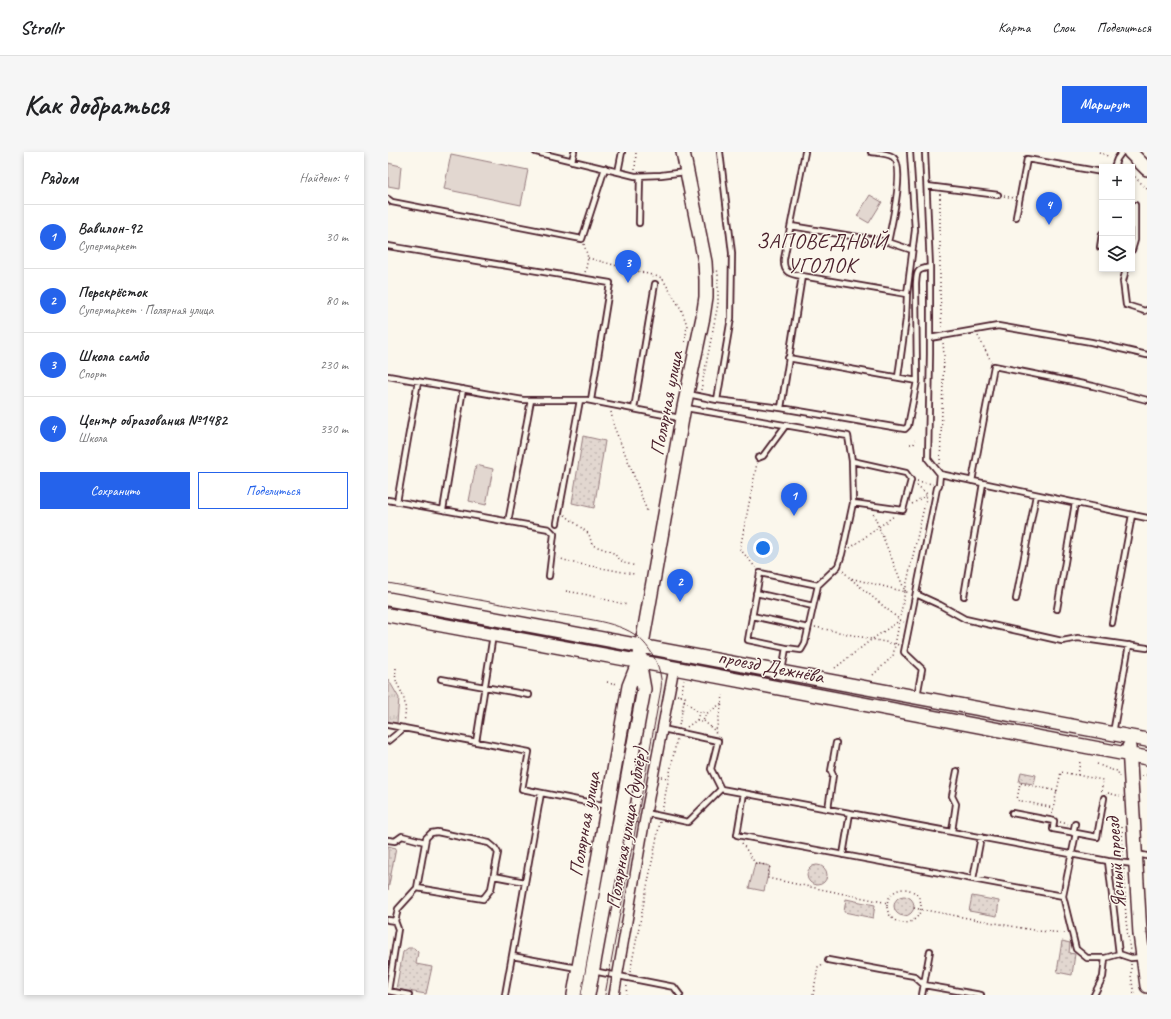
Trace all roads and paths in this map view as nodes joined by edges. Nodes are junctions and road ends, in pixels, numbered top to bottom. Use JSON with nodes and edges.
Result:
{"nodes":[{"id":1,"x":536,"y":152,"type":"edge"},
{"id":2,"x":574,"y":152,"type":"edge"},
{"id":3,"x":622,"y":152,"type":"edge"},
{"id":4,"x":636,"y":152,"type":"edge"},
{"id":5,"x":683,"y":152,"type":"edge"},
{"id":6,"x":720,"y":152,"type":"edge"},
{"id":7,"x":805,"y":152,"type":"edge"},
{"id":8,"x":871,"y":152,"type":"edge"},
{"id":9,"x":910,"y":152,"type":"edge"},
{"id":10,"x":925,"y":152,"type":"edge"},
{"id":11,"x":1122,"y":152,"type":"edge"},
{"id":12,"x":1130,"y":152,"type":"edge"},
{"id":13,"x":572,"y":161,"type":"junction"},
{"id":14,"x":1115,"y":164,"type":"edge"},
{"id":15,"x":606,"y":168,"type":"junction"},
{"id":16,"x":1147,"y":170,"type":"edge"},
{"id":17,"x":1099,"y":171,"type":"edge"},
{"id":18,"x":618,"y":172,"type":"junction"},
{"id":19,"x":687,"y":172,"type":"junction"},
{"id":20,"x":638,"y":176,"type":"junction"},
{"id":21,"x":1135,"y":177,"type":"edge"},
{"id":22,"x":927,"y":186,"type":"junction"},
{"id":23,"x":1147,"y":189,"type":"edge"},
{"id":24,"x":998,"y":195,"type":"joint"},
{"id":25,"x":1020,"y":198,"type":"junction"},
{"id":26,"x":388,"y":199,"type":"edge"},
{"id":27,"x":1016,"y":216,"type":"dead end"},
{"id":28,"x":639,"y":223,"type":"dead end"},
{"id":29,"x":791,"y":226,"type":"junction"},
{"id":30,"x":582,"y":239,"type":"junction"},
{"id":31,"x":888,"y":242,"type":"junction"},
{"id":32,"x":388,"y":246,"type":"edge"},
{"id":33,"x":912,"y":250,"type":"junction"},
{"id":34,"x":588,"y":258,"type":"junction"},
{"id":35,"x":930,"y":267,"type":"junction"},
{"id":36,"x":1125,"y":272,"type":"edge"},
{"id":37,"x":652,"y":275,"type":"junction"},
{"id":38,"x":802,"y":276,"type":"junction"},
{"id":39,"x":583,"y":279,"type":"junction"},
{"id":40,"x":655,"y":284,"type":"joint"},
{"id":41,"x":907,"y":294,"type":"junction"},
{"id":42,"x":1147,"y":310,"type":"edge"},
{"id":43,"x":975,"y":330,"type":"junction"},
{"id":44,"x":930,"y":338,"type":"junction"},
{"id":45,"x":685,"y":346,"type":"dead end"},
{"id":46,"x":1147,"y":355,"type":"edge"},
{"id":47,"x":788,"y":358,"type":"junction"},
{"id":48,"x":994,"y":366,"type":"junction"},
{"id":49,"x":388,"y":376,"type":"edge"},
{"id":50,"x":898,"y":377,"type":"junction"},
{"id":51,"x":418,"y":381,"type":"junction"},
{"id":52,"x":917,"y":381,"type":"junction"},
{"id":53,"x":463,"y":389,"type":"junction"},
{"id":54,"x":687,"y":394,"type":"junction"},
{"id":55,"x":531,"y":400,"type":"junction"},
{"id":56,"x":580,"y":400,"type":"junction"},
{"id":57,"x":591,"y":400,"type":"junction"},
{"id":58,"x":717,"y":400,"type":"junction"},
{"id":59,"x":1147,"y":400,"type":"edge"},
{"id":60,"x":609,"y":404,"type":"junction"},
{"id":61,"x":781,"y":408,"type":"junction"},
{"id":62,"x":634,"y":410,"type":"junction"},
{"id":63,"x":683,"y":413,"type":"junction"},
{"id":64,"x":786,"y":425,"type":"junction"},
{"id":65,"x":915,"y":440,"type":"dead end"},
{"id":66,"x":910,"y":444,"type":"dead end"},
{"id":67,"x":758,"y":459,"type":"joint"},
{"id":68,"x":852,"y":462,"type":"junction"},
{"id":69,"x":940,"y":474,"type":"junction"},
{"id":70,"x":911,"y":480,"type":"junction"},
{"id":71,"x":972,"y":481,"type":"junction"},
{"id":72,"x":983,"y":483,"type":"junction"},
{"id":73,"x":938,"y":486,"type":"junction"},
{"id":74,"x":927,"y":494,"type":"junction"},
{"id":75,"x":1036,"y":495,"type":"junction"},
{"id":76,"x":388,"y":500,"type":"edge"},
{"id":77,"x":397,"y":502,"type":"junction"},
{"id":78,"x":853,"y":503,"type":"junction"},
{"id":79,"x":1075,"y":503,"type":"junction"},
{"id":80,"x":871,"y":506,"type":"junction"},
{"id":81,"x":442,"y":510,"type":"junction"},
{"id":82,"x":903,"y":510,"type":"junction"},
{"id":83,"x":559,"y":511,"type":"junction"},
{"id":84,"x":647,"y":511,"type":"dead end"},
{"id":85,"x":1132,"y":515,"type":"junction"},
{"id":86,"x":1147,"y":518,"type":"edge"},
{"id":87,"x":508,"y":522,"type":"junction"},
{"id":88,"x":557,"y":523,"type":"dead end"},
{"id":89,"x":878,"y":527,"type":"junction"},
{"id":90,"x":842,"y":554,"type":"junction"},
{"id":91,"x":551,"y":556,"type":"junction"},
{"id":92,"x":636,"y":566,"type":"dead end"},
{"id":93,"x":838,"y":566,"type":"junction"},
{"id":94,"x":760,"y":573,"type":"junction"},
{"id":95,"x":634,"y":574,"type":"dead end"},
{"id":96,"x":549,"y":576,"type":"dead end"},
{"id":97,"x":850,"y":578,"type":"junction"},
{"id":98,"x":818,"y":584,"type":"junction"},
{"id":99,"x":905,"y":591,"type":"junction"},
{"id":100,"x":566,"y":592,"type":"dead end"},
{"id":101,"x":756,"y":594,"type":"junction"},
{"id":102,"x":916,"y":594,"type":"junction"},
{"id":103,"x":964,"y":596,"type":"dead end"},
{"id":104,"x":388,"y":599,"type":"edge"},
{"id":105,"x":1016,"y":599,"type":"dead end"},
{"id":106,"x":627,"y":605,"type":"dead end"},
{"id":107,"x":813,"y":606,"type":"junction"},
{"id":108,"x":1057,"y":609,"type":"dead end"},
{"id":109,"x":388,"y":615,"type":"edge"},
{"id":110,"x":752,"y":616,"type":"junction"},
{"id":111,"x":900,"y":620,"type":"junction"},
{"id":112,"x":1112,"y":623,"type":"dead end"},
{"id":113,"x":910,"y":624,"type":"junction"},
{"id":114,"x":809,"y":627,"type":"junction"},
{"id":115,"x":493,"y":635,"type":"junction"},
{"id":116,"x":871,"y":640,"type":"junction"},
{"id":117,"x":895,"y":644,"type":"junction"},
{"id":118,"x":1129,"y":645,"type":"junction"},
{"id":119,"x":905,"y":646,"type":"junction"},
{"id":120,"x":642,"y":647,"type":"junction"},
{"id":121,"x":786,"y":648,"type":"junction"},
{"id":122,"x":1147,"y":648,"type":"edge"},
{"id":123,"x":639,"y":661,"type":"junction"},
{"id":124,"x":396,"y":668,"type":"dead end"},
{"id":125,"x":674,"y":668,"type":"junction"},
{"id":126,"x":835,"y":668,"type":"dead end"},
{"id":127,"x":781,"y":673,"type":"junction"},
{"id":128,"x":873,"y":675,"type":"dead end"},
{"id":129,"x":684,"y":678,"type":"dead end"},
{"id":130,"x":441,"y":680,"type":"dead end"},
{"id":131,"x":485,"y":687,"type":"junction"},
{"id":132,"x":529,"y":695,"type":"dead end"},
{"id":133,"x":723,"y":695,"type":"dead end"},
{"id":134,"x":681,"y":696,"type":"dead end"},
{"id":135,"x":917,"y":698,"type":"junction"},
{"id":136,"x":722,"y":703,"type":"junction"},
{"id":137,"x":699,"y":712,"type":"junction"},
{"id":138,"x":706,"y":714,"type":"junction"},
{"id":139,"x":697,"y":720,"type":"junction"},
{"id":140,"x":703,"y":721,"type":"junction"},
{"id":141,"x":388,"y":725,"type":"edge"},
{"id":142,"x":404,"y":728,"type":"junction"},
{"id":143,"x":662,"y":729,"type":"junction"},
{"id":144,"x":678,"y":732,"type":"junction"},
{"id":145,"x":716,"y":732,"type":"junction"},
{"id":146,"x":1112,"y":734,"type":"junction"},
{"id":147,"x":1129,"y":738,"type":"junction"},
{"id":148,"x":388,"y":740,"type":"edge"},
{"id":149,"x":714,"y":740,"type":"junction"},
{"id":150,"x":1147,"y":740,"type":"edge"},
{"id":151,"x":476,"y":742,"type":"junction"},
{"id":152,"x":836,"y":743,"type":"dead end"},
{"id":153,"x":1129,"y":755,"type":"junction"},
{"id":154,"x":1147,"y":758,"type":"edge"},
{"id":155,"x":1080,"y":761,"type":"dead end"},
{"id":156,"x":1097,"y":764,"type":"dead end"},
{"id":157,"x":957,"y":771,"type":"dead end"},
{"id":158,"x":1078,"y":775,"type":"junction"},
{"id":159,"x":1142,"y":775,"type":"dead end"},
{"id":160,"x":1147,"y":775,"type":"edge"},
{"id":161,"x":659,"y":776,"type":"dead end"},
{"id":162,"x":1119,"y":777,"type":"dead end"},
{"id":163,"x":669,"y":778,"type":"junction"},
{"id":164,"x":1103,"y":780,"type":"dead end"},
{"id":165,"x":721,"y":789,"type":"junction"},
{"id":166,"x":1057,"y":791,"type":"junction"},
{"id":167,"x":1101,"y":792,"type":"dead end"},
{"id":168,"x":541,"y":793,"type":"junction"},
{"id":169,"x":744,"y":793,"type":"junction"},
{"id":170,"x":1120,"y":796,"type":"dead end"},
{"id":171,"x":1104,"y":798,"type":"dead end"},
{"id":172,"x":607,"y":806,"type":"junction"},
{"id":173,"x":1054,"y":808,"type":"junction"},
{"id":174,"x":828,"y":809,"type":"junction"},
{"id":175,"x":646,"y":813,"type":"junction"},
{"id":176,"x":850,"y":813,"type":"junction"},
{"id":177,"x":1012,"y":813,"type":"dead end"},
{"id":178,"x":661,"y":817,"type":"junction"},
{"id":179,"x":1051,"y":821,"type":"junction"},
{"id":180,"x":1075,"y":824,"type":"dead end"},
{"id":181,"x":1122,"y":824,"type":"dead end"},
{"id":182,"x":952,"y":831,"type":"junction"},
{"id":183,"x":1075,"y":833,"type":"junction"},
{"id":184,"x":737,"y":835,"type":"junction"},
{"id":185,"x":981,"y":837,"type":"junction"},
{"id":186,"x":388,"y":840,"type":"edge"},
{"id":187,"x":425,"y":842,"type":"junction"},
{"id":188,"x":1072,"y":854,"type":"junction"},
{"id":189,"x":843,"y":855,"type":"junction"},
{"id":190,"x":1135,"y":859,"type":"edge"},
{"id":191,"x":1108,"y":861,"type":"junction"},
{"id":192,"x":494,"y":876,"type":"junction"},
{"id":193,"x":973,"y":879,"type":"junction"},
{"id":194,"x":526,"y":882,"type":"junction"},
{"id":195,"x":417,"y":888,"type":"junction"},
{"id":196,"x":1063,"y":896,"type":"junction"},
{"id":197,"x":888,"y":903,"type":"junction"},
{"id":198,"x":914,"y":908,"type":"dead end"},
{"id":199,"x":920,"y":909,"type":"junction"},
{"id":200,"x":388,"y":920,"type":"edge"},
{"id":201,"x":395,"y":921,"type":"junction"},
{"id":202,"x":1072,"y":933,"type":"junction"},
{"id":203,"x":930,"y":951,"type":"dead end"},
{"id":204,"x":1119,"y":954,"type":"junction"},
{"id":205,"x":512,"y":956,"type":"junction"},
{"id":206,"x":1137,"y":957,"type":"junction"},
{"id":207,"x":1105,"y":958,"type":"junction"},
{"id":208,"x":828,"y":960,"type":"dead end"},
{"id":209,"x":818,"y":967,"type":"dead end"},
{"id":210,"x":579,"y":969,"type":"junction"},
{"id":211,"x":593,"y":971,"type":"junction"},
{"id":212,"x":618,"y":975,"type":"junction"},
{"id":213,"x":629,"y":978,"type":"junction"},
{"id":214,"x":924,"y":985,"type":"junction"},
{"id":215,"x":1147,"y":986,"type":"edge"},
{"id":216,"x":409,"y":995,"type":"edge"},
{"id":217,"x":505,"y":995,"type":"edge"},
{"id":218,"x":574,"y":995,"type":"edge"},
{"id":219,"x":588,"y":995,"type":"edge"},
{"id":220,"x":614,"y":995,"type":"edge"},
{"id":221,"x":626,"y":995,"type":"edge"},
{"id":222,"x":680,"y":995,"type":"edge"},
{"id":223,"x":813,"y":995,"type":"edge"},
{"id":224,"x":922,"y":995,"type":"edge"},
{"id":225,"x":981,"y":995,"type":"edge"},
{"id":226,"x":1094,"y":995,"type":"edge"},
{"id":227,"x":1134,"y":995,"type":"edge"}],
"edges":[{"from":1,"to":13,"type":"lane"},
{"from":2,"to":13,"type":"lane"},
{"from":3,"to":18,"type":"lane"},
{"from":4,"to":20,"type":"path"},
{"from":5,"to":19,"type":"main road","name":"Полярная улица"},
{"from":6,"to":58,"type":"lane"},
{"from":7,"to":29,"type":"lane"},
{"from":8,"to":31,"type":"lane"},
{"from":9,"to":33,"type":"lane"},
{"from":10,"to":22,"type":"lane"},
{"from":11,"to":14,"type":"lane"},
{"from":12,"to":16,"type":"main road"},
{"from":13,"to":15,"type":"lane"},
{"from":15,"to":18,"type":"lane"},
{"from":15,"to":30,"type":"lane"},
{"from":17,"to":25,"type":"lane"},
{"from":18,"to":20,"type":"lane"},
{"from":19,"to":20,"type":"lane"},
{"from":19,"to":54,"type":"main road","name":"Полярная улица"},
{"from":20,"to":28,"type":"lane"},
{"from":21,"to":23,"type":"path"},
{"from":22,"to":24,"type":"lane"},
{"from":22,"to":35,"type":"lane"},
{"from":24,"to":25,"type":"path"},
{"from":25,"to":27,"type":"lane"},
{"from":26,"to":30,"type":"lane"},
{"from":29,"to":31,"type":"lane"},
{"from":29,"to":38,"type":"lane"},
{"from":30,"to":34,"type":"path"},
{"from":31,"to":33,"type":"lane"},
{"from":32,"to":39,"type":"lane"},
{"from":33,"to":41,"type":"lane"},
{"from":34,"to":37,"type":"path"},
{"from":34,"to":39,"type":"path"},
{"from":35,"to":44,"type":"lane"},
{"from":35,"to":52,"type":"lane"},
{"from":36,"to":42,"type":"lane"},
{"from":37,"to":40,"type":"path"},
{"from":37,"to":45,"type":"path"},
{"from":38,"to":41,"type":"lane"},
{"from":38,"to":47,"type":"lane"},
{"from":39,"to":57,"type":"lane"},
{"from":40,"to":62,"type":"lane"},
{"from":41,"to":50,"type":"lane"},
{"from":43,"to":44,"type":"lane"},
{"from":43,"to":46,"type":"lane"},
{"from":43,"to":48,"type":"path"},
{"from":44,"to":69,"type":"lane"},
{"from":47,"to":50,"type":"lane"},
{"from":47,"to":61,"type":"lane"},
{"from":48,"to":59,"type":"lane"},
{"from":48,"to":71,"type":"lane"},
{"from":49,"to":51,"type":"lane"},
{"from":50,"to":52,"type":"lane"},
{"from":51,"to":53,"type":"lane"},
{"from":51,"to":77,"type":"lane"},
{"from":52,"to":61,"type":"lane"},
{"from":53,"to":55,"type":"lane"},
{"from":53,"to":81,"type":"lane"},
{"from":54,"to":58,"type":"lane"},
{"from":54,"to":63,"type":"main road","name":"Полярная улица"},
{"from":55,"to":56,"type":"lane"},
{"from":55,"to":87,"type":"lane"},
{"from":56,"to":57,"type":"lane"},
{"from":56,"to":83,"type":"lane"},
{"from":57,"to":60,"type":"lane"},
{"from":58,"to":61,"type":"lane"},
{"from":60,"to":62,"type":"lane"},
{"from":60,"to":84,"type":"path"},
{"from":62,"to":63,"type":"lane"},
{"from":63,"to":64,"type":"lane"},
{"from":63,"to":120,"type":"main road","name":"Полярная улица"},
{"from":64,"to":67,"type":"lane"},
{"from":64,"to":68,"type":"lane"},
{"from":65,"to":66,"type":"path"},
{"from":67,"to":94,"type":"path"},
{"from":68,"to":70,"type":"lane"},
{"from":68,"to":78,"type":"lane"},
{"from":69,"to":71,"type":"lane"},
{"from":69,"to":73,"type":"lane"},
{"from":70,"to":73,"type":"path"},
{"from":70,"to":74,"type":"path"},
{"from":70,"to":82,"type":"lane"},
{"from":71,"to":72,"type":"lane"},
{"from":72,"to":75,"type":"lane"},
{"from":72,"to":103,"type":"lane"},
{"from":73,"to":74,"type":"path"},
{"from":73,"to":102,"type":"lane"},
{"from":74,"to":82,"type":"path"},
{"from":74,"to":99,"type":"path"},
{"from":75,"to":79,"type":"lane"},
{"from":75,"to":105,"type":"lane"},
{"from":76,"to":77,"type":"lane"},
{"from":77,"to":81,"type":"lane"},
{"from":78,"to":80,"type":"lane"},
{"from":78,"to":90,"type":"lane"},
{"from":79,"to":85,"type":"lane"},
{"from":79,"to":108,"type":"lane"},
{"from":80,"to":82,"type":"lane"},
{"from":80,"to":89,"type":"path"},
{"from":81,"to":87,"type":"lane"},
{"from":82,"to":89,"type":"path"},
{"from":83,"to":88,"type":"lane"},
{"from":83,"to":92,"type":"path"},
{"from":85,"to":86,"type":"lane"},
{"from":85,"to":112,"type":"lane"},
{"from":87,"to":91,"type":"lane"},
{"from":89,"to":90,"type":"path"},
{"from":89,"to":99,"type":"path"},
{"from":90,"to":93,"type":"lane"},
{"from":91,"to":95,"type":"path"},
{"from":91,"to":96,"type":"lane"},
{"from":93,"to":97,"type":"path"},
{"from":93,"to":98,"type":"lane"},
{"from":94,"to":98,"type":"lane"},
{"from":94,"to":101,"type":"lane"},
{"from":97,"to":99,"type":"path"},
{"from":97,"to":111,"type":"path"},
{"from":98,"to":107,"type":"lane"},
{"from":99,"to":102,"type":"path"},
{"from":99,"to":111,"type":"path"},
{"from":100,"to":106,"type":"path"},
{"from":101,"to":107,"type":"lane"},
{"from":101,"to":110,"type":"lane"},
{"from":102,"to":113,"type":"lane"},
{"from":102,"to":118,"type":"lane"},
{"from":104,"to":120,"type":"main road","name":"проезд Дежнёва"},
{"from":107,"to":114,"type":"lane"},
{"from":109,"to":115,"type":"main road","name":"проезд Дежнёва"},
{"from":110,"to":114,"type":"lane"},
{"from":110,"to":121,"type":"lane"},
{"from":111,"to":113,"type":"path"},
{"from":111,"to":116,"type":"path"},
{"from":111,"to":117,"type":"path"},
{"from":113,"to":119,"type":"lane"},
{"from":114,"to":116,"type":"path"},
{"from":114,"to":121,"type":"lane"},
{"from":115,"to":123,"type":"main road","name":"проезд Дежнёва"},
{"from":115,"to":131,"type":"lane"},
{"from":116,"to":117,"type":"path"},
{"from":116,"to":126,"type":"path"},
{"from":117,"to":119,"type":"path"},
{"from":117,"to":128,"type":"path"},
{"from":118,"to":122,"type":"lane"},
{"from":118,"to":146,"type":"lane"},
{"from":119,"to":135,"type":"lane"},
{"from":120,"to":123,"type":"main road","name":"Полярная улица"},
{"from":120,"to":127,"type":"main road","name":"проезд Дежнёва"},
{"from":121,"to":127,"type":"lane"},
{"from":123,"to":125,"type":"main road","name":"проезд Дежнёва"},
{"from":123,"to":172,"type":"main road","name":"Полярная улица"},
{"from":123,"to":211,"type":"main road","name":"Полярная улица"},
{"from":124,"to":142,"type":"path"},
{"from":125,"to":143,"type":"street","name":"Полярная улица (дублёр)"},
{"from":125,"to":153,"type":"main road","name":"проезд Дежнёва"},
{"from":127,"to":135,"type":"main road","name":"проезд Дежнёва"},
{"from":129,"to":134,"type":"path"},
{"from":130,"to":131,"type":"lane"},
{"from":131,"to":132,"type":"lane"},
{"from":131,"to":151,"type":"lane"},
{"from":133,"to":136,"type":"path"},
{"from":135,"to":146,"type":"main road","name":"проезд Дежнёва"},
{"from":136,"to":138,"type":"path"},
{"from":136,"to":145,"type":"path"},
{"from":137,"to":138,"type":"path"},
{"from":137,"to":139,"type":"path"},
{"from":137,"to":144,"type":"path"},
{"from":138,"to":140,"type":"path"},
{"from":139,"to":140,"type":"path"},
{"from":139,"to":144,"type":"path"},
{"from":140,"to":145,"type":"path"},
{"from":141,"to":142,"type":"lane"},
{"from":142,"to":148,"type":"lane"},
{"from":142,"to":151,"type":"lane"},
{"from":143,"to":144,"type":"lane"},
{"from":143,"to":175,"type":"street","name":"Полярная улица (дублёр)"},
{"from":144,"to":149,"type":"lane"},
{"from":144,"to":163,"type":"path"},
{"from":145,"to":149,"type":"path"},
{"from":146,"to":147,"type":"main road","name":"проезд Дежнёва"},
{"from":147,"to":150,"type":"main road","name":"проезд Дежнёва"},
{"from":147,"to":153,"type":"main road","name":"Ясный проезд"},
{"from":149,"to":165,"type":"lane"},
{"from":151,"to":168,"type":"lane"},
{"from":152,"to":174,"type":"lane"},
{"from":153,"to":154,"type":"main road","name":"проезд Дежнёва"},
{"from":153,"to":190,"type":"main road","name":"Ясный проезд"},
{"from":155,"to":158,"type":"path"},
{"from":156,"to":162,"type":"path"},
{"from":157,"to":182,"type":"lane"},
{"from":158,"to":164,"type":"path"},
{"from":158,"to":166,"type":"path"},
{"from":159,"to":160,"type":"path"},
{"from":161,"to":163,"type":"path"},
{"from":163,"to":178,"type":"path"},
{"from":165,"to":169,"type":"lane"},
{"from":165,"to":178,"type":"lane"},
{"from":166,"to":173,"type":"path"},
{"from":166,"to":173,"type":"path"},
{"from":167,"to":170,"type":"path"},
{"from":168,"to":172,"type":"lane"},
{"from":168,"to":194,"type":"lane"},
{"from":169,"to":174,"type":"lane"},
{"from":169,"to":184,"type":"lane"},
{"from":171,"to":183,"type":"lane"},
{"from":172,"to":210,"type":"main road","name":"Полярная улица"},
{"from":173,"to":179,"type":"path"},
{"from":174,"to":176,"type":"lane"},
{"from":175,"to":178,"type":"lane"},
{"from":175,"to":212,"type":"street","name":"Полярная улица (дублёр)"},
{"from":176,"to":182,"type":"lane"},
{"from":176,"to":189,"type":"lane"},
{"from":177,"to":179,"type":"lane"},
{"from":178,"to":213,"type":"path"},
{"from":179,"to":183,"type":"lane"},
{"from":180,"to":183,"type":"lane"},
{"from":181,"to":190,"type":"path"},
{"from":182,"to":185,"type":"lane"},
{"from":183,"to":188,"type":"lane"},
{"from":184,"to":189,"type":"lane"},
{"from":184,"to":197,"type":"path"},
{"from":185,"to":188,"type":"lane"},
{"from":185,"to":193,"type":"lane"},
{"from":186,"to":187,"type":"lane"},
{"from":187,"to":192,"type":"lane"},
{"from":187,"to":195,"type":"lane"},
{"from":188,"to":191,"type":"lane"},
{"from":188,"to":196,"type":"lane"},
{"from":189,"to":193,"type":"lane"},
{"from":190,"to":191,"type":"lane"},
{"from":190,"to":206,"type":"main road","name":"Ясный проезд"},
{"from":190,"to":206,"type":"path"},
{"from":191,"to":204,"type":"lane"},
{"from":192,"to":194,"type":"lane"},
{"from":192,"to":195,"type":"lane"},
{"from":193,"to":196,"type":"lane"},
{"from":194,"to":205,"type":"lane"},
{"from":195,"to":201,"type":"lane"},
{"from":196,"to":202,"type":"lane"},
{"from":197,"to":199,"type":"path"},
{"from":197,"to":199,"type":"path"},
{"from":198,"to":199,"type":"path"},
{"from":199,"to":202,"type":"path"},
{"from":200,"to":201,"type":"lane"},
{"from":201,"to":216,"type":"lane"},
{"from":202,"to":207,"type":"lane"},
{"from":203,"to":214,"type":"lane"},
{"from":204,"to":206,"type":"lane"},
{"from":204,"to":207,"type":"lane"},
{"from":205,"to":210,"type":"lane"},
{"from":205,"to":217,"type":"lane"},
{"from":206,"to":215,"type":"main road","name":"Ясный проезд"},
{"from":206,"to":227,"type":"path"},
{"from":207,"to":226,"type":"lane"},
{"from":208,"to":214,"type":"lane"},
{"from":209,"to":223,"type":"path"},
{"from":210,"to":218,"type":"main road","name":"Полярная улица"},
{"from":211,"to":212,"type":"lane"},
{"from":211,"to":219,"type":"main road","name":"Полярная улица"},
{"from":212,"to":213,"type":"lane"},
{"from":212,"to":220,"type":"street","name":"Полярная улица (дублёр)"},
{"from":213,"to":221,"type":"path"},
{"from":213,"to":222,"type":"lane"},
{"from":214,"to":224,"type":"lane"},
{"from":214,"to":225,"type":"lane"}]}
